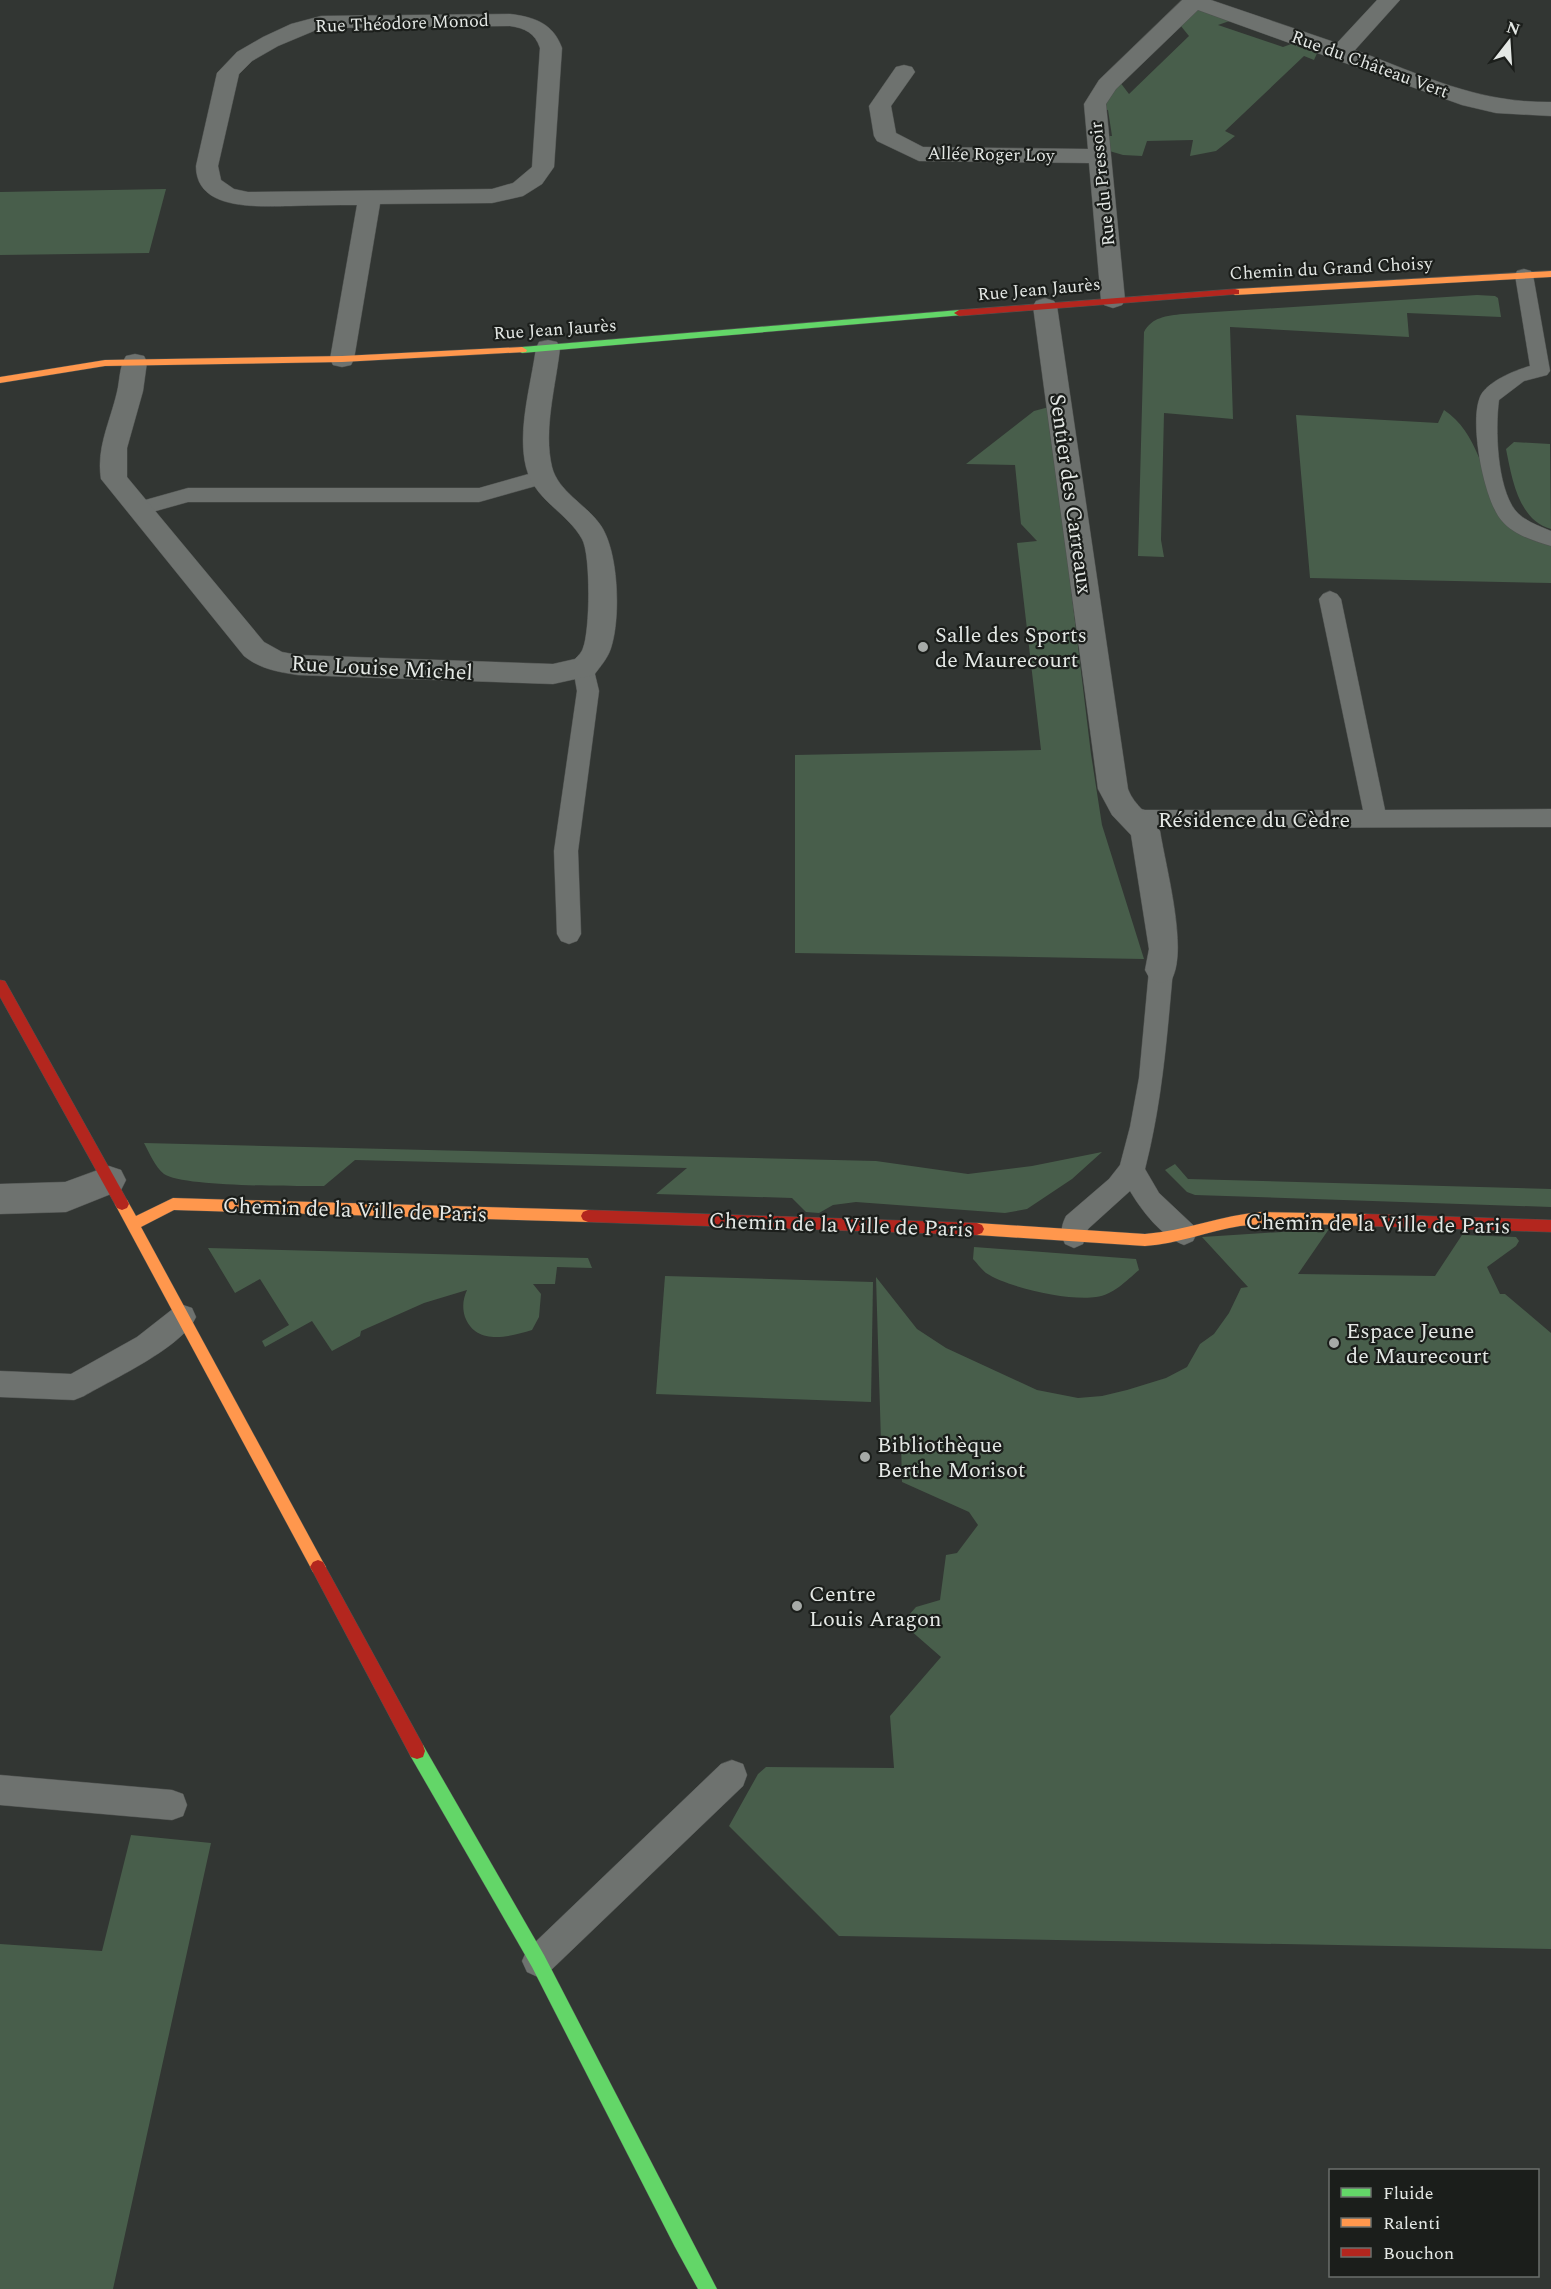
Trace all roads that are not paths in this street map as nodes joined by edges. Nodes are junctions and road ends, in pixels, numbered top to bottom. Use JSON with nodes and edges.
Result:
{"nodes":[{"id":1,"x":1389,"y":0,"type":"edge"},
{"id":2,"x":1194,"y":1,"type":"edge"},
{"id":3,"x":1341,"y":52,"type":"junction"},
{"id":4,"x":904,"y":72,"type":"dead end"},
{"id":5,"x":1551,"y":109,"type":"edge"},
{"id":6,"x":1101,"y":156,"type":"junction"},
{"id":7,"x":370,"y":197,"type":"junction"},
{"id":8,"x":1551,"y":273,"type":"edge"},
{"id":9,"x":1524,"y":275,"type":"junction"},
{"id":10,"x":1113,"y":300,"type":"junction"},
{"id":11,"x":1045,"y":306,"type":"junction"},
{"id":12,"x":548,"y":348,"type":"junction"},
{"id":13,"x":342,"y":358,"type":"junction"},
{"id":14,"x":135,"y":362,"type":"junction"},
{"id":15,"x":0,"y":380,"type":"edge"},
{"id":16,"x":543,"y":477,"type":"junction"},
{"id":17,"x":138,"y":509,"type":"junction"},
{"id":18,"x":1551,"y":539,"type":"edge"},
{"id":19,"x":1330,"y":599,"type":"dead end"},
{"id":20,"x":584,"y":668,"type":"junction"},
{"id":21,"x":1551,"y":818,"type":"edge"},
{"id":22,"x":1376,"y":819,"type":"junction"},
{"id":23,"x":1139,"y":826,"type":"junction"},
{"id":24,"x":569,"y":934,"type":"dead end"},
{"id":25,"x":1161,"y":970,"type":"joint"},
{"id":26,"x":0,"y":985,"type":"edge"},
{"id":27,"x":1132,"y":1170,"type":"junction"},
{"id":28,"x":109,"y":1180,"type":"junction"},
{"id":29,"x":0,"y":1199,"type":"edge"},
{"id":30,"x":133,"y":1224,"type":"junction"},
{"id":31,"x":1551,"y":1226,"type":"edge"},
{"id":32,"x":1184,"y":1233,"type":"junction"},
{"id":33,"x":1074,"y":1236,"type":"junction"},
{"id":34,"x":183,"y":1317,"type":"junction"},
{"id":35,"x":0,"y":1384,"type":"edge"},
{"id":36,"x":732,"y":1775,"type":"dead end"},
{"id":37,"x":0,"y":1790,"type":"edge"},
{"id":38,"x":172,"y":1805,"type":"dead end"},
{"id":39,"x":538,"y":1961,"type":"junction"},
{"id":40,"x":708,"y":2289,"type":"edge"}],
"edges":[{"from":1,"to":3,"type":"street"},
{"from":2,"to":3,"type":"street","name":"Rue du Château Vert"},
{"from":2,"to":6,"type":"street","name":"Rue du Pressoir"},
{"from":3,"to":5,"type":"street","name":"Rue du Château Vert"},
{"from":4,"to":6,"type":"street","name":"Allée Roger Loy"},
{"from":6,"to":10,"type":"street","name":"Rue du Pressoir"},
{"from":7,"to":7,"type":"street","name":"Rue Théodore Monod"},
{"from":7,"to":13,"type":"street"},
{"from":8,"to":9,"type":"street","name":"Chemin du Grand Choisy"},
{"from":9,"to":10,"type":"street","name":"Chemin du Grand Choisy"},
{"from":9,"to":18,"type":"lane"},
{"from":10,"to":11,"type":"street","name":"Rue Jean Jaurès"},
{"from":11,"to":12,"type":"street","name":"Rue Jean Jaurès"},
{"from":11,"to":23,"type":"street","name":"Sentier des Carreaux"},
{"from":12,"to":13,"type":"street","name":"Rue Jean Jaurès"},
{"from":12,"to":16,"type":"street"},
{"from":13,"to":14,"type":"street","name":"Rue Jean Jaurès"},
{"from":14,"to":15,"type":"street","name":"Rue Jean Jaurès"},
{"from":14,"to":17,"type":"street","name":"Rue Louise Michel"},
{"from":16,"to":17,"type":"lane"},
{"from":16,"to":20,"type":"street"},
{"from":17,"to":20,"type":"street","name":"Rue Louise Michel"},
{"from":19,"to":22,"type":"lane","name":"Résidence du Cèdre"},
{"from":20,"to":24,"type":"lane"},
{"from":21,"to":22,"type":"lane","name":"Résidence du Cèdre"},
{"from":22,"to":23,"type":"lane","name":"Résidence du Cèdre"},
{"from":23,"to":25,"type":"street","name":"Sentier des Carreaux"},
{"from":25,"to":27,"type":"lane","name":"Sentier des Carreaux"},
{"from":26,"to":28,"type":"street"},
{"from":27,"to":32,"type":"lane"},
{"from":27,"to":33,"type":"lane"},
{"from":28,"to":29,"type":"street"},
{"from":28,"to":30,"type":"street"},
{"from":30,"to":33,"type":"street","name":"Chemin de la Ville de Paris"},
{"from":30,"to":34,"type":"street"},
{"from":31,"to":32,"type":"street","name":"Chemin de la Ville de Paris"},
{"from":32,"to":33,"type":"street","name":"Chemin de la Ville de Paris"},
{"from":34,"to":35,"type":"lane"},
{"from":34,"to":39,"type":"street"},
{"from":36,"to":39,"type":"lane"},
{"from":37,"to":38,"type":"lane"},
{"from":39,"to":40,"type":"street"}]}
